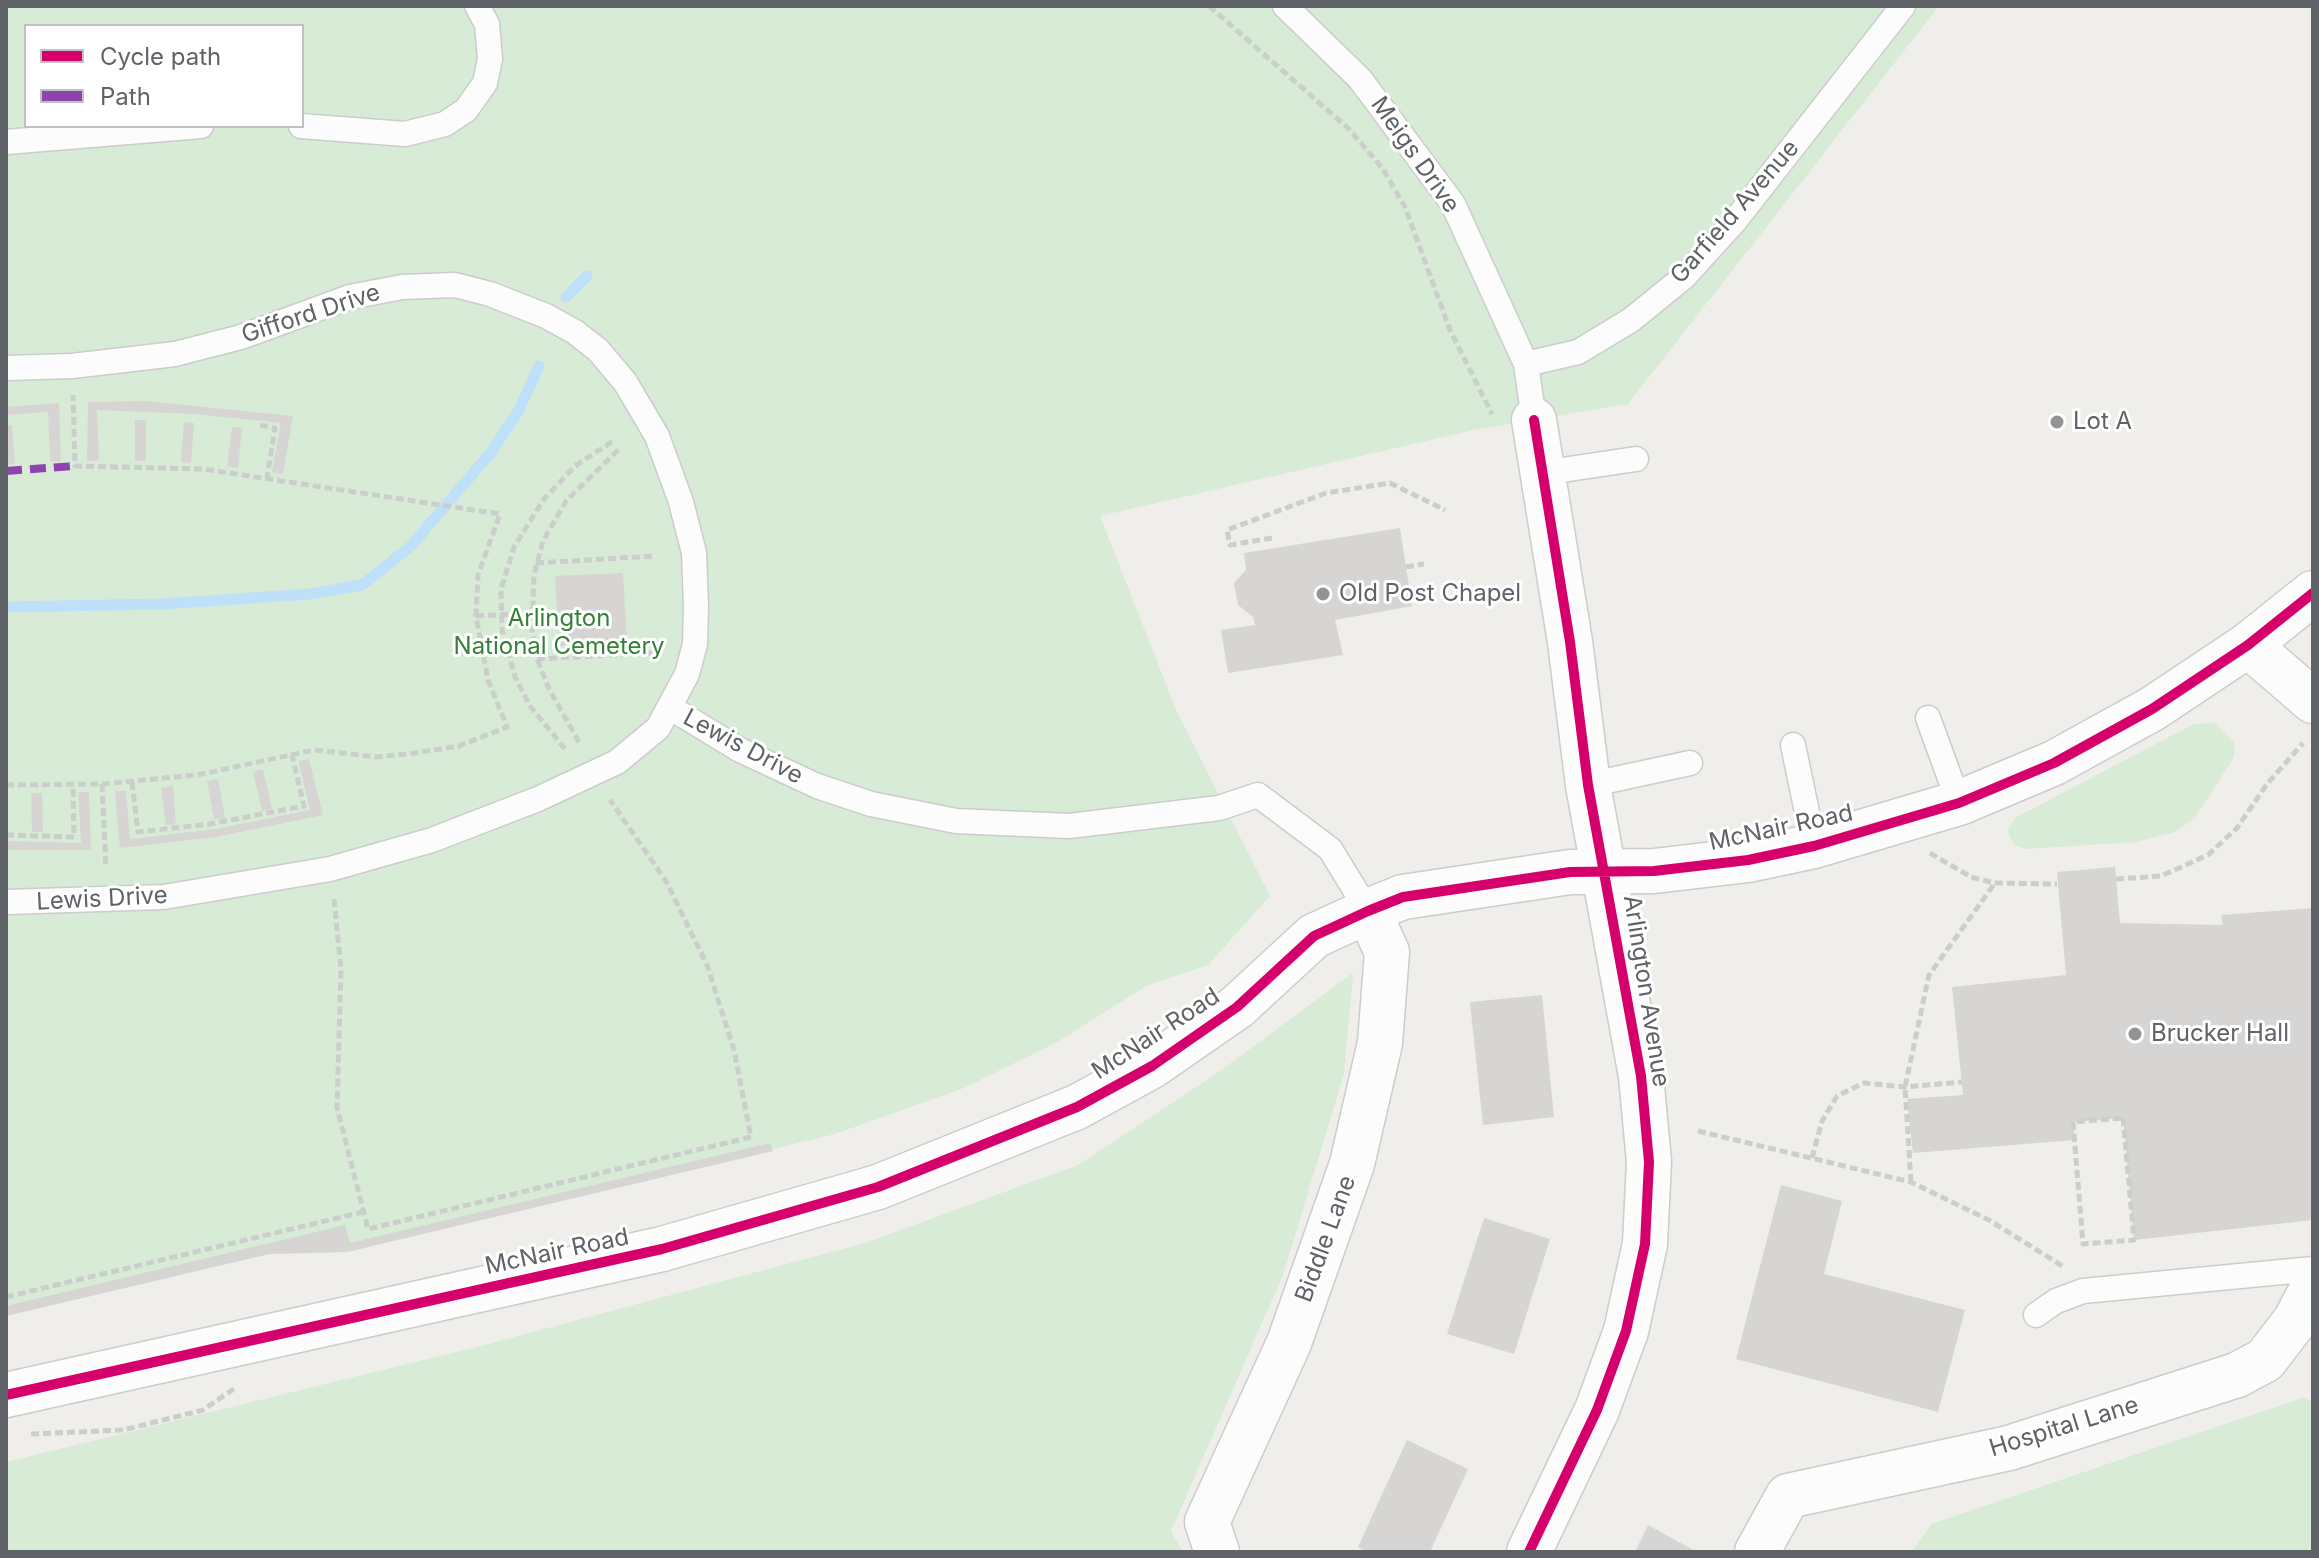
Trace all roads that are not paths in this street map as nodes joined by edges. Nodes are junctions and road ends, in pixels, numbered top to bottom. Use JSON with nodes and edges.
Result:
{"nodes":[{"id":1,"x":477,"y":6,"type":"edge"},
{"id":2,"x":1285,"y":6,"type":"edge"},
{"id":3,"x":1903,"y":6,"type":"edge"},
{"id":4,"x":304,"y":126,"type":"edge"},
{"id":5,"x":177,"y":128,"type":"edge"},
{"id":6,"x":6,"y":142,"type":"edge"},
{"id":7,"x":1526,"y":364,"type":"junction"},
{"id":8,"x":6,"y":368,"type":"edge"},
{"id":9,"x":1516,"y":423,"type":"joint"},
{"id":10,"x":1636,"y":459,"type":"dead end"},
{"id":11,"x":1542,"y":473,"type":"junction"},
{"id":12,"x":2313,"y":593,"type":"edge"},
{"id":13,"x":2248,"y":645,"type":"junction"},
{"id":14,"x":2313,"y":701,"type":"edge"},
{"id":15,"x":671,"y":708,"type":"junction"},
{"id":16,"x":1928,"y":718,"type":"dead end"},
{"id":17,"x":1793,"y":745,"type":"dead end"},
{"id":18,"x":1690,"y":763,"type":"dead end"},
{"id":19,"x":1588,"y":785,"type":"junction"},
{"id":20,"x":1959,"y":803,"type":"junction"},
{"id":21,"x":1814,"y":846,"type":"junction"},
{"id":22,"x":1606,"y":872,"type":"junction"},
{"id":23,"x":6,"y":902,"type":"edge"},
{"id":24,"x":1368,"y":911,"type":"junction"},
{"id":25,"x":2313,"y":1269,"type":"edge"},
{"id":26,"x":2313,"y":1287,"type":"edge"},
{"id":27,"x":2036,"y":1315,"type":"dead end"},
{"id":28,"x":6,"y":1395,"type":"edge"},
{"id":29,"x":1217,"y":1552,"type":"edge"},
{"id":30,"x":1529,"y":1552,"type":"edge"},
{"id":31,"x":1757,"y":1552,"type":"edge"}],
"edges":[{"from":1,"to":4,"type":"lane"},
{"from":2,"to":7,"type":"lane","name":"Meigs Drive"},
{"from":3,"to":7,"type":"lane","name":"Garfield Avenue"},
{"from":5,"to":6,"type":"lane"},
{"from":7,"to":9,"type":"lane","name":"Meigs Drive"},
{"from":8,"to":15,"type":"lane","name":"Gifford Drive"},
{"from":9,"to":11,"type":"street","name":"Arlington Avenue"},
{"from":10,"to":11,"type":"lane"},
{"from":11,"to":19,"type":"street","name":"Arlington Avenue"},
{"from":12,"to":13,"type":"street","name":"McNair Road"},
{"from":13,"to":14,"type":"street"},
{"from":13,"to":20,"type":"street","name":"McNair Road"},
{"from":15,"to":23,"type":"lane","name":"Lewis Drive"},
{"from":15,"to":24,"type":"lane","name":"Lewis Drive"},
{"from":16,"to":20,"type":"lane"},
{"from":17,"to":21,"type":"lane"},
{"from":18,"to":19,"type":"lane"},
{"from":19,"to":22,"type":"street","name":"Arlington Avenue"},
{"from":20,"to":21,"type":"street","name":"McNair Road"},
{"from":21,"to":22,"type":"street","name":"McNair Road"},
{"from":22,"to":24,"type":"street","name":"McNair Road"},
{"from":22,"to":30,"type":"street","name":"Arlington Avenue"},
{"from":24,"to":28,"type":"street","name":"McNair Road"},
{"from":24,"to":29,"type":"street","name":"Biddle Lane"},
{"from":25,"to":27,"type":"lane"},
{"from":26,"to":31,"type":"street","name":"Hospital Lane"}]}
